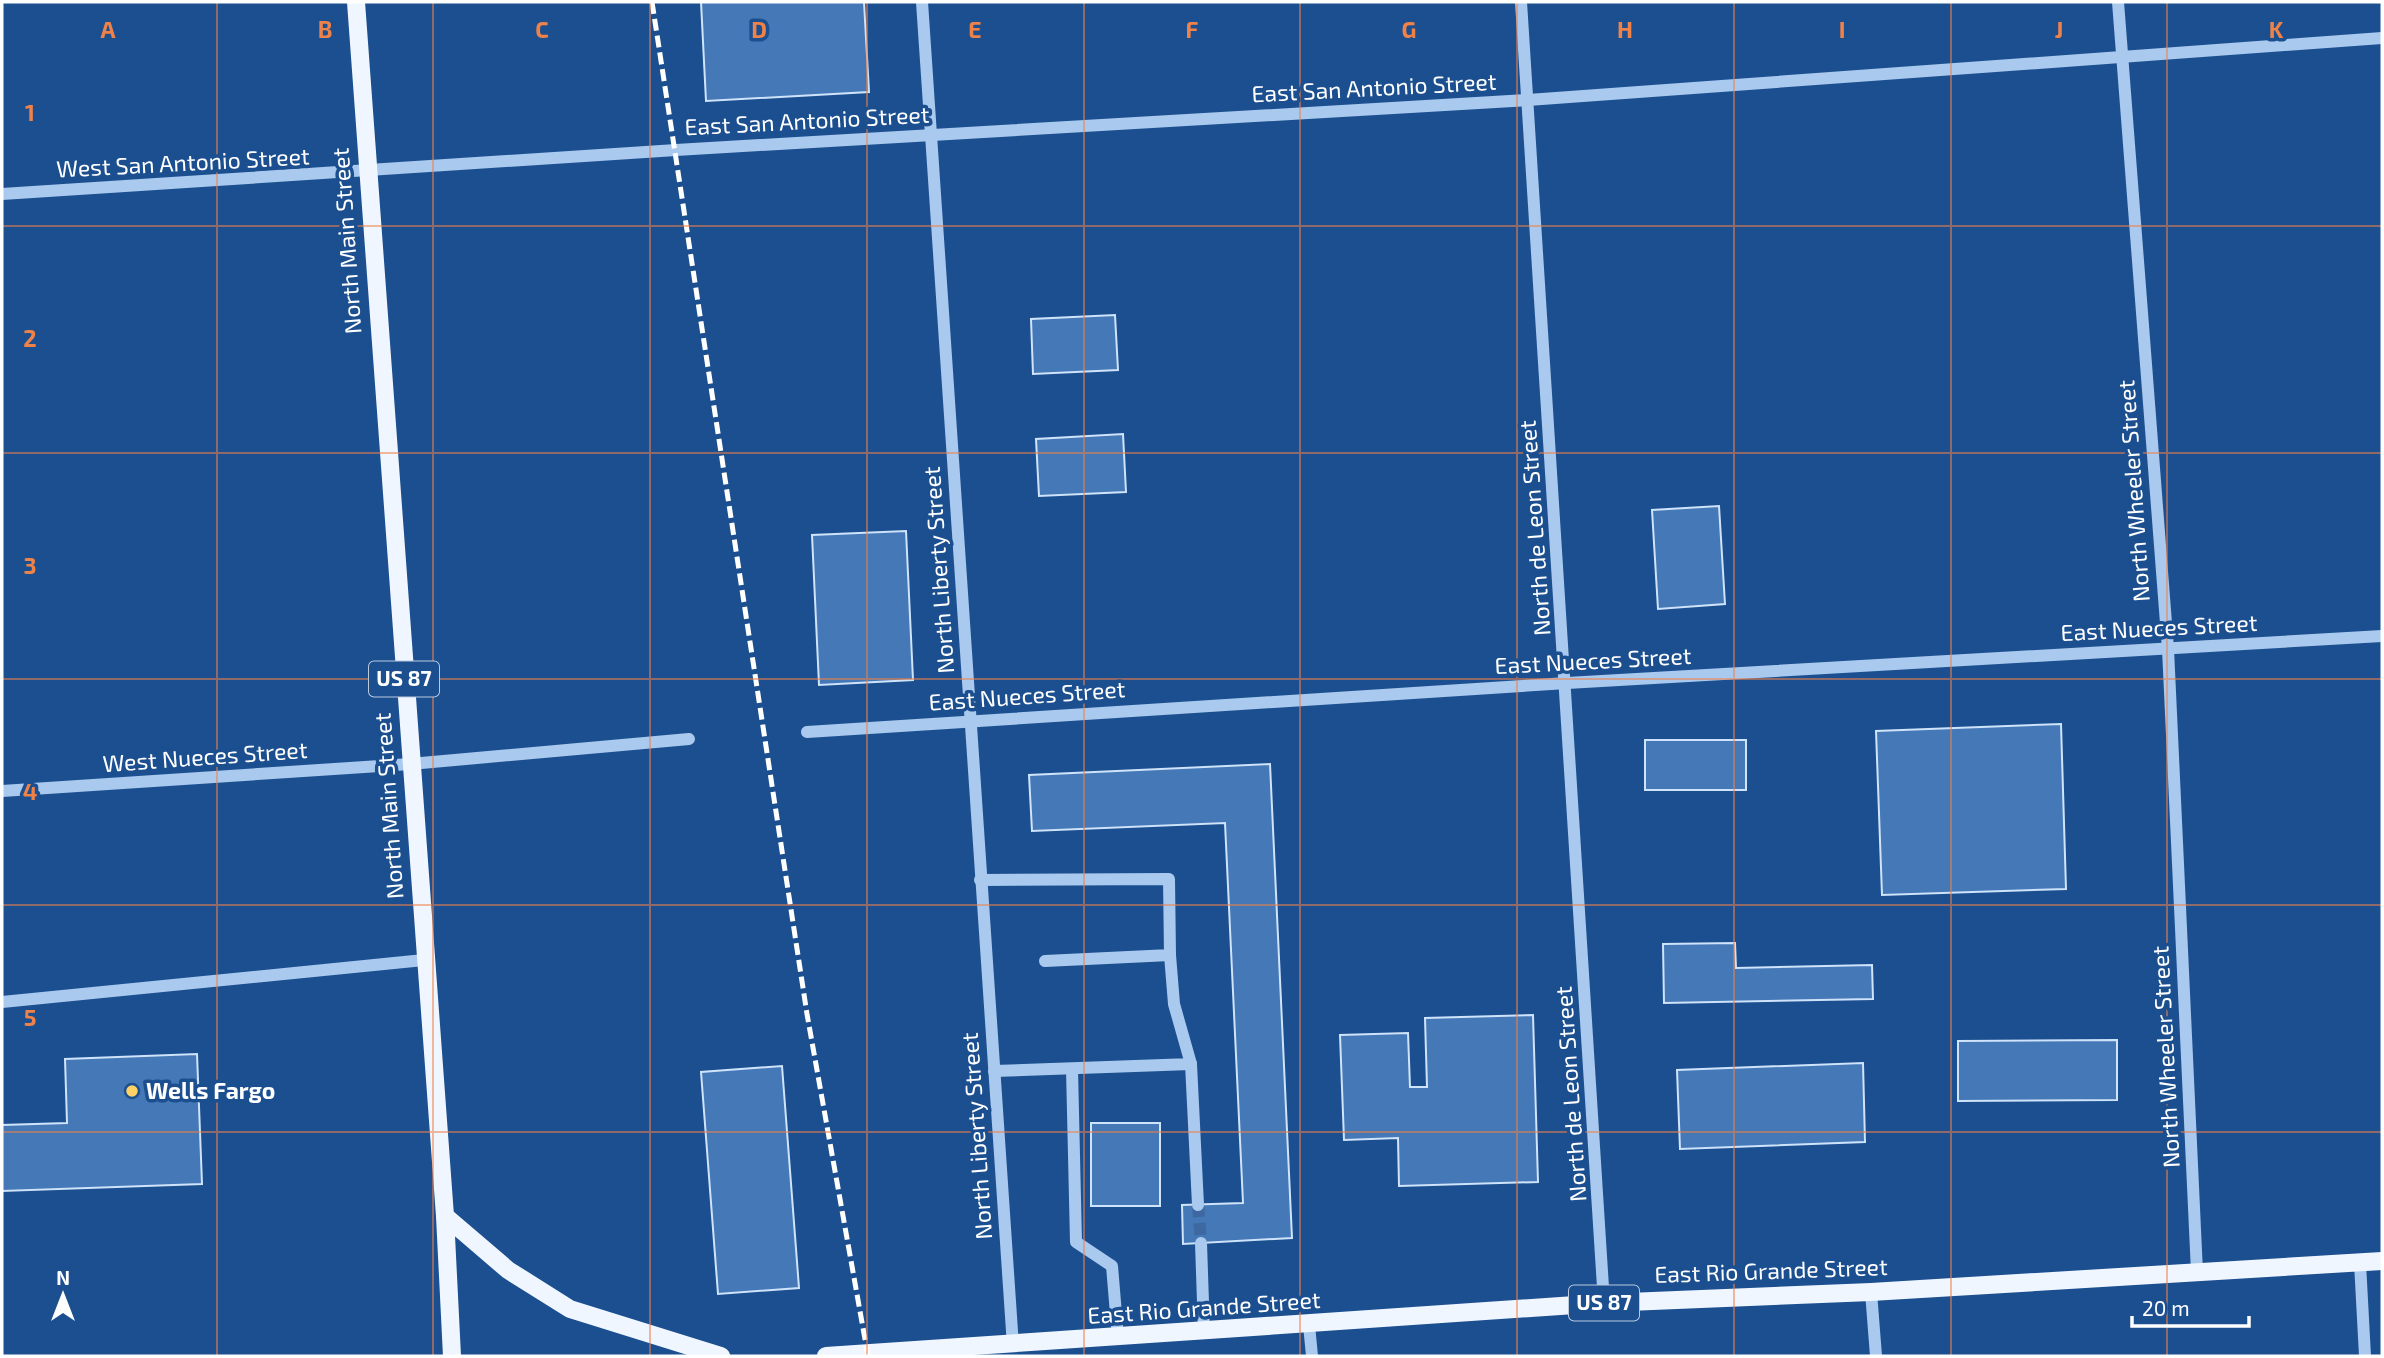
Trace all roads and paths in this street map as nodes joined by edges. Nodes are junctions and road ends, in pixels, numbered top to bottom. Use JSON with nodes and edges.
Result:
{"nodes":[{"id":1,"x":356,"y":2,"type":"edge"},
{"id":2,"x":922,"y":2,"type":"edge"},
{"id":3,"x":1521,"y":2,"type":"edge"},
{"id":4,"x":2118,"y":2,"type":"edge"},
{"id":5,"x":2382,"y":38,"type":"edge"},
{"id":6,"x":2122,"y":57,"type":"junction"},
{"id":7,"x":1528,"y":100,"type":"junction"},
{"id":8,"x":932,"y":134,"type":"junction"},
{"id":9,"x":367,"y":173,"type":"junction"},
{"id":10,"x":2,"y":194,"type":"edge"},
{"id":11,"x":2382,"y":636,"type":"edge"},
{"id":12,"x":2168,"y":649,"type":"junction"},
{"id":13,"x":1567,"y":683,"type":"junction"},
{"id":14,"x":969,"y":721,"type":"junction"},
{"id":15,"x":807,"y":733,"type":"dead end"},
{"id":16,"x":689,"y":739,"type":"dead end"},
{"id":17,"x":410,"y":764,"type":"junction"},
{"id":18,"x":2,"y":791,"type":"edge"},
{"id":19,"x":980,"y":880,"type":"junction"},
{"id":20,"x":1170,"y":955,"type":"junction"},
{"id":21,"x":424,"y":960,"type":"junction"},
{"id":22,"x":1045,"y":961,"type":"dead end"},
{"id":23,"x":2,"y":1002,"type":"edge"},
{"id":24,"x":1191,"y":1064,"type":"junction"},
{"id":25,"x":1072,"y":1069,"type":"junction"},
{"id":26,"x":994,"y":1071,"type":"junction"},
{"id":27,"x":1198,"y":1205,"type":"tunnel mouth"},
{"id":28,"x":445,"y":1216,"type":"junction"},
{"id":29,"x":1201,"y":1243,"type":"tunnel mouth"},
{"id":30,"x":2382,"y":1261,"type":"edge"},
{"id":31,"x":2360,"y":1263,"type":"junction"},
{"id":32,"x":2197,"y":1272,"type":"junction"},
{"id":33,"x":1871,"y":1292,"type":"junction"},
{"id":34,"x":1604,"y":1303,"type":"junction"},
{"id":35,"x":1309,"y":1325,"type":"junction"},
{"id":36,"x":1204,"y":1332,"type":"junction"},
{"id":37,"x":1118,"y":1338,"type":"junction"},
{"id":38,"x":1013,"y":1346,"type":"junction"},
{"id":39,"x":452,"y":1356,"type":"edge"},
{"id":40,"x":721,"y":1356,"type":"edge"},
{"id":41,"x":826,"y":1356,"type":"edge"},
{"id":42,"x":1312,"y":1356,"type":"edge"},
{"id":43,"x":1876,"y":1356,"type":"edge"},
{"id":44,"x":2365,"y":1356,"type":"edge"}],
"edges":[{"from":1,"to":9,"type":"main road","name":"North Main Street","number":"US 87"},
{"from":2,"to":8,"type":"street","name":"North Liberty Street"},
{"from":3,"to":7,"type":"street","name":"North de Leon Street"},
{"from":4,"to":6,"type":"street","name":"North Wheeler Street"},
{"from":5,"to":6,"type":"street","name":"East San Antonio Street"},
{"from":6,"to":7,"type":"street","name":"East San Antonio Street"},
{"from":6,"to":12,"type":"street","name":"North Wheeler Street"},
{"from":7,"to":8,"type":"street","name":"East San Antonio Street"},
{"from":7,"to":13,"type":"street","name":"North de Leon Street"},
{"from":8,"to":9,"type":"street","name":"East San Antonio Street"},
{"from":8,"to":14,"type":"street","name":"North Liberty Street"},
{"from":9,"to":10,"type":"street","name":"West San Antonio Street"},
{"from":9,"to":17,"type":"main road","name":"North Main Street","number":"US 87"},
{"from":11,"to":12,"type":"street","name":"East Nueces Street"},
{"from":12,"to":13,"type":"street","name":"East Nueces Street"},
{"from":12,"to":32,"type":"street","name":"North Wheeler Street"},
{"from":13,"to":14,"type":"street","name":"East Nueces Street"},
{"from":13,"to":34,"type":"street","name":"North de Leon Street"},
{"from":14,"to":15,"type":"street","name":"East Nueces Street"},
{"from":14,"to":19,"type":"street","name":"North Liberty Street"},
{"from":16,"to":17,"type":"street"},
{"from":17,"to":18,"type":"street","name":"West Nueces Street"},
{"from":17,"to":21,"type":"main road","name":"North Main Street","number":"US 87"},
{"from":19,"to":20,"type":"street"},
{"from":19,"to":26,"type":"street","name":"North Liberty Street"},
{"from":20,"to":22,"type":"street"},
{"from":20,"to":24,"type":"street"},
{"from":21,"to":23,"type":"street"},
{"from":21,"to":28,"type":"main road","name":"North Main Street","number":"US 87"},
{"from":24,"to":25,"type":"street"},
{"from":24,"to":27,"type":"street"},
{"from":25,"to":26,"type":"street"},
{"from":25,"to":37,"type":"street"},
{"from":26,"to":38,"type":"street","name":"North Liberty Street"},
{"from":28,"to":39,"type":"main road","name":"North Main Street","number":"US 87"},
{"from":28,"to":40,"type":"main road"},
{"from":29,"to":36,"type":"street"},
{"from":30,"to":31,"type":"main road","name":"East Rio Grande Street","number":"US 87"},
{"from":31,"to":32,"type":"main road","name":"East Rio Grande Street","number":"US 87"},
{"from":31,"to":44,"type":"street"},
{"from":32,"to":33,"type":"main road","name":"East Rio Grande Street","number":"US 87"},
{"from":33,"to":34,"type":"main road","name":"East Rio Grande Street","number":"US 87"},
{"from":33,"to":43,"type":"street"},
{"from":34,"to":35,"type":"main road","name":"East Rio Grande Street","number":"US 87"},
{"from":35,"to":36,"type":"main road","name":"East Rio Grande Street","number":"US 87"},
{"from":35,"to":42,"type":"street"},
{"from":36,"to":37,"type":"main road","name":"East Rio Grande Street","number":"US 87"},
{"from":37,"to":38,"type":"main road","name":"East Rio Grande Street","number":"US 87"},
{"from":38,"to":41,"type":"main road","name":"East Rio Grande Street","number":"US 87"}]}
